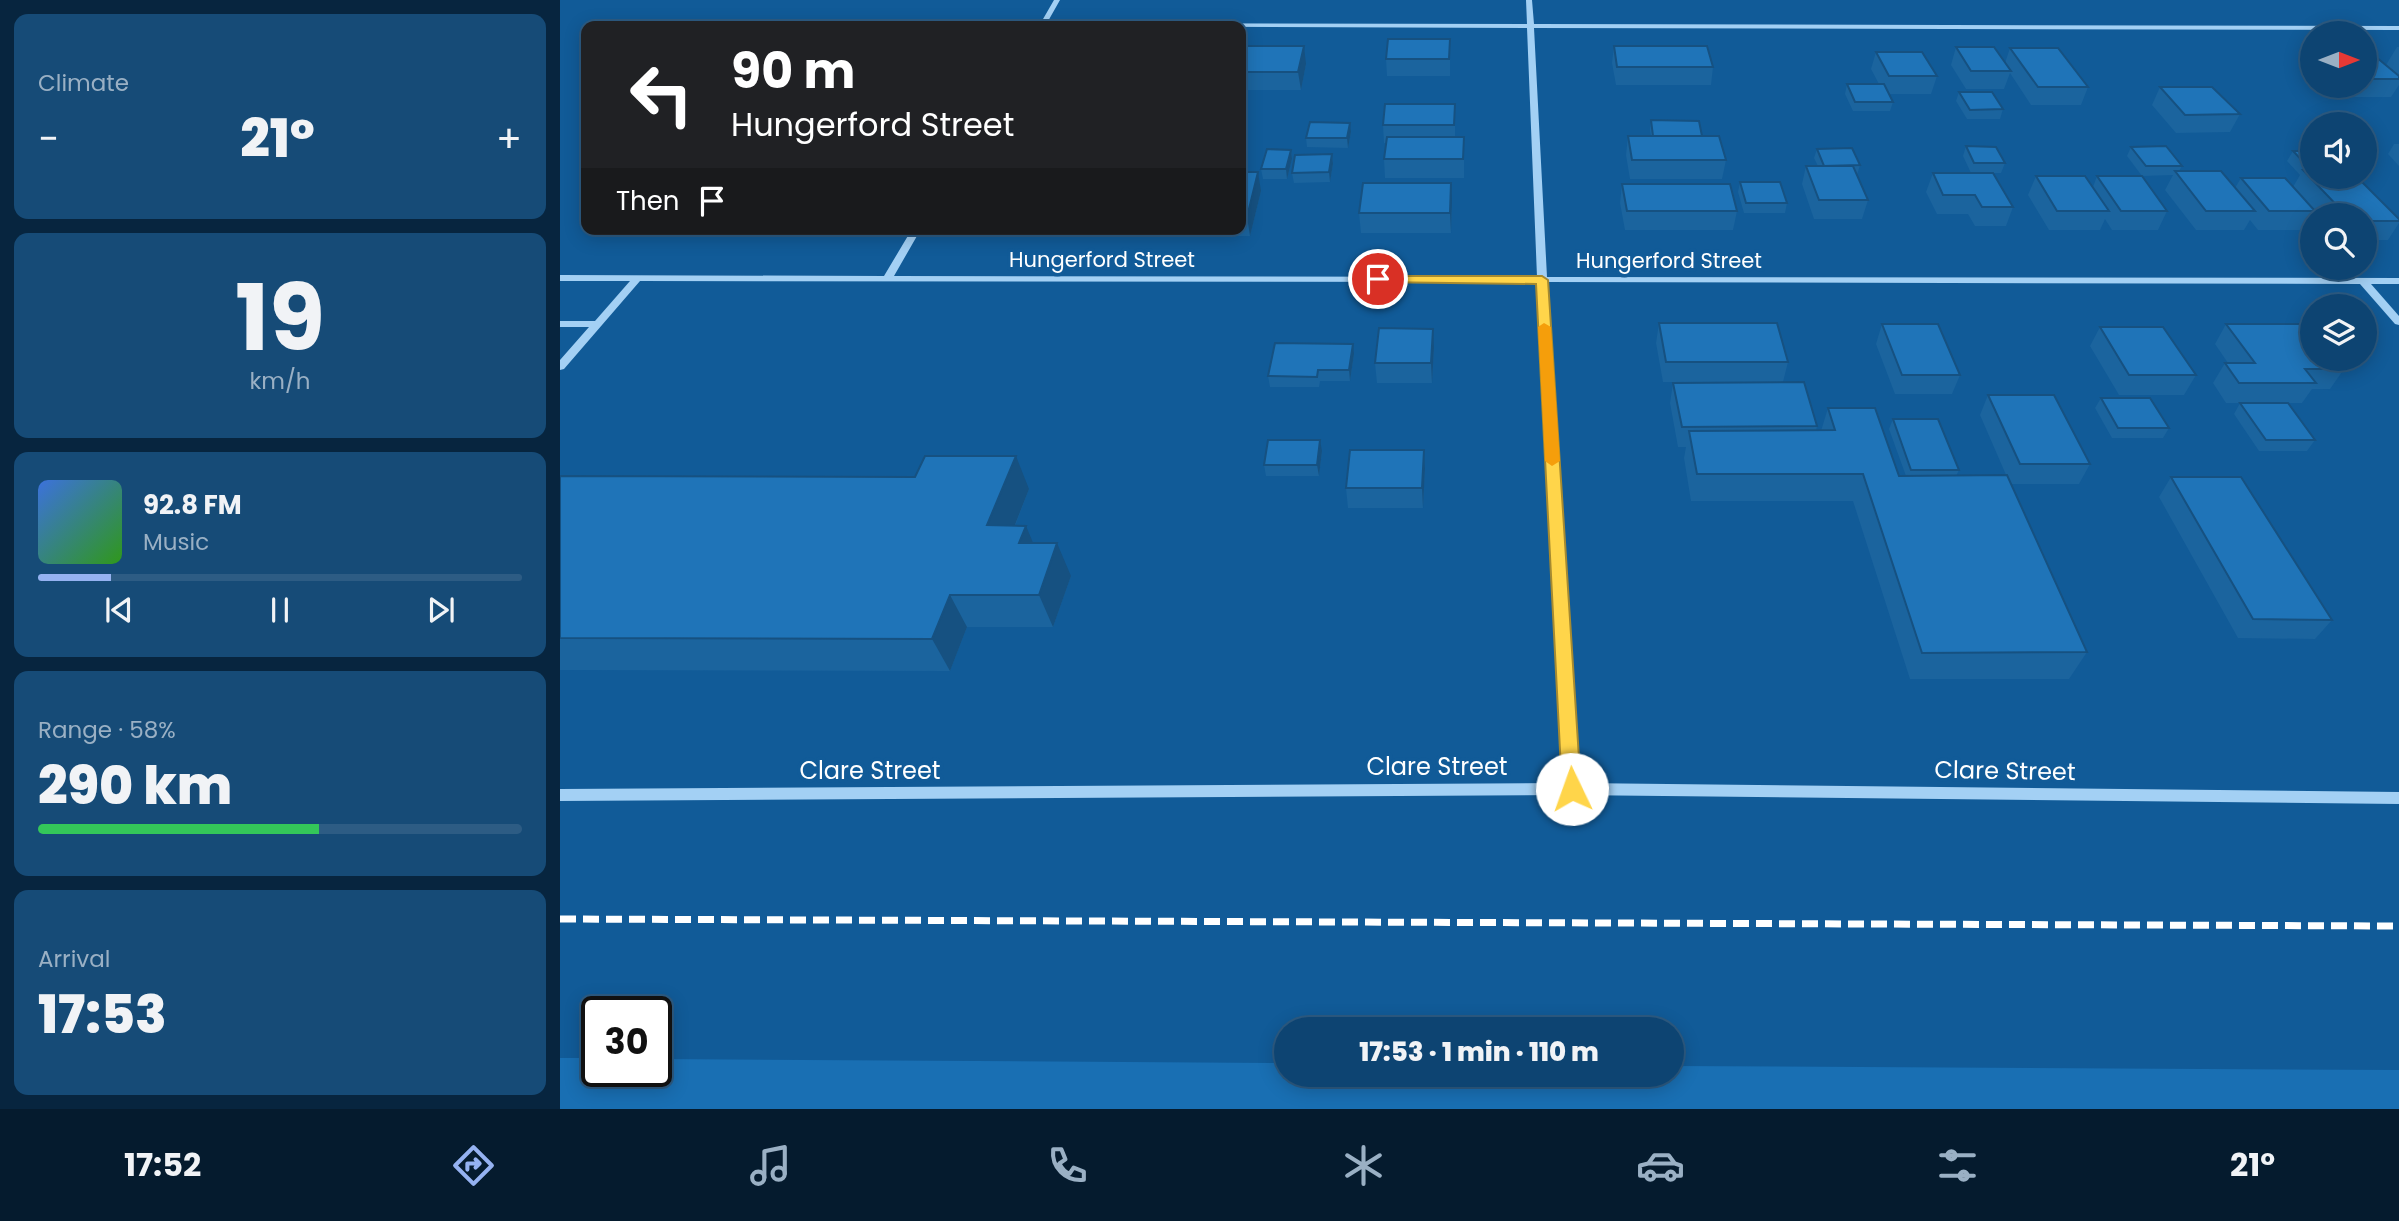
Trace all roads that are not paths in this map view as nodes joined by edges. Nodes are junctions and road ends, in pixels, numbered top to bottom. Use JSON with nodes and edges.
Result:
{"nodes":[{"id":1,"x":1057,"y":0,"type":"edge"},
{"id":2,"x":1529,"y":0,"type":"edge"},
{"id":3,"x":1045,"y":21,"type":"edge"},
{"id":4,"x":1530,"y":25,"type":"junction"},
{"id":5,"x":1246,"y":26,"type":"edge"},
{"id":6,"x":2399,"y":28,"type":"edge"},
{"id":7,"x":914,"y":235,"type":"edge"},
{"id":8,"x":560,"y":278,"type":"edge"},
{"id":9,"x":637,"y":279,"type":"junction"},
{"id":10,"x":887,"y":279,"type":"junction"},
{"id":11,"x":1542,"y":280,"type":"junction"},
{"id":12,"x":2363,"y":281,"type":"junction"},
{"id":13,"x":2399,"y":282,"type":"edge"},
{"id":14,"x":2399,"y":322,"type":"edge"},
{"id":15,"x":560,"y":324,"type":"edge"},
{"id":16,"x":597,"y":324,"type":"junction"},
{"id":17,"x":560,"y":367,"type":"edge"},
{"id":18,"x":1572,"y":789,"type":"junction"},
{"id":19,"x":560,"y":795,"type":"edge"},
{"id":20,"x":2399,"y":798,"type":"edge"}],
"edges":[{"from":1,"to":3,"type":"street"},
{"from":2,"to":4,"type":"street"},
{"from":4,"to":5,"type":"street"},
{"from":4,"to":6,"type":"street"},
{"from":4,"to":11,"type":"street"},
{"from":7,"to":10,"type":"street"},
{"from":8,"to":9,"type":"street","name":"Hungerford Street"},
{"from":9,"to":10,"type":"street","name":"Hungerford Street"},
{"from":9,"to":16,"type":"street"},
{"from":10,"to":11,"type":"street","name":"Hungerford Street"},
{"from":11,"to":12,"type":"street","name":"Hungerford Street"},
{"from":11,"to":18,"type":"street"},
{"from":12,"to":13,"type":"street","name":"Hungerford Street"},
{"from":12,"to":14,"type":"street"},
{"from":15,"to":16,"type":"street"},
{"from":16,"to":17,"type":"street"},
{"from":18,"to":19,"type":"street","name":"Clare Street"},
{"from":18,"to":20,"type":"street","name":"Clare Street"}]}
